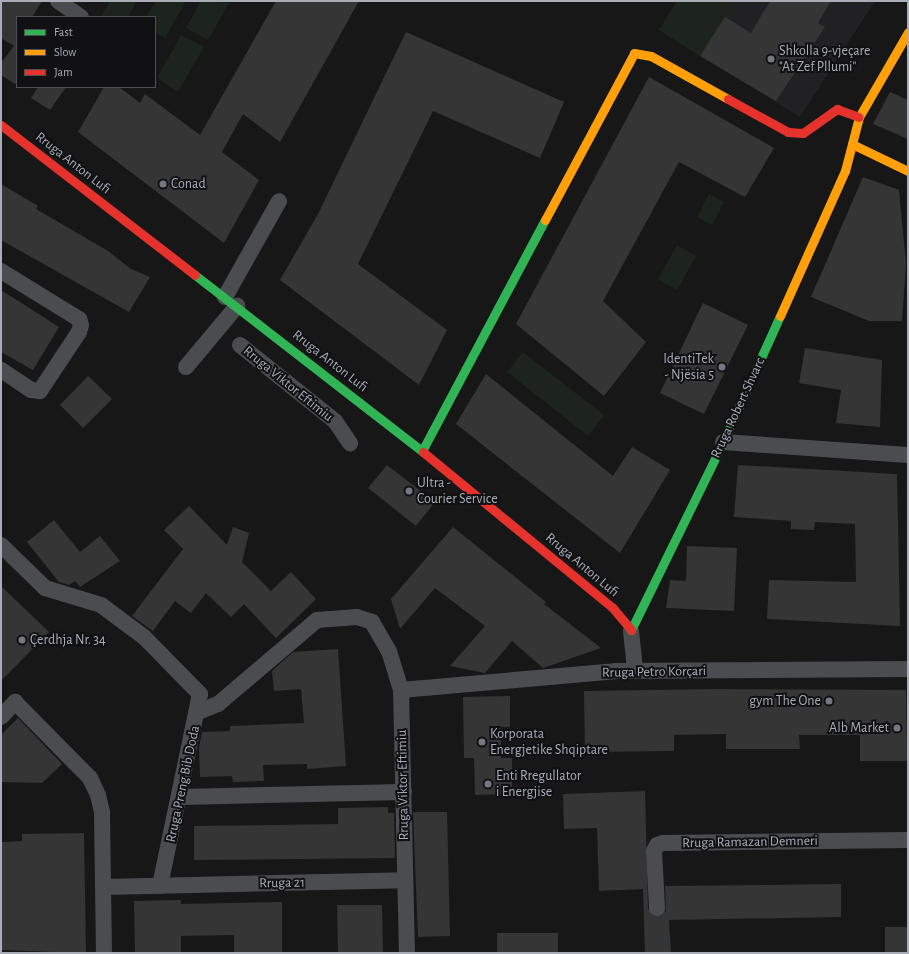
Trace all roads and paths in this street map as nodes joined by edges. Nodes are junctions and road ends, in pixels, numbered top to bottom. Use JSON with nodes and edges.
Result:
{"nodes":[{"id":1,"x":58,"y":1,"type":"edge"},
{"id":2,"x":80,"y":16,"type":"edge"},
{"id":3,"x":908,"y":32,"type":"edge"},
{"id":4,"x":859,"y":117,"type":"junction"},
{"id":5,"x":1,"y":125,"type":"edge"},
{"id":6,"x":852,"y":144,"type":"junction"},
{"id":7,"x":908,"y":171,"type":"edge"},
{"id":8,"x":279,"y":201,"type":"dead end"},
{"id":9,"x":1,"y":271,"type":"edge"},
{"id":10,"x":231,"y":302,"type":"junction"},
{"id":11,"x":240,"y":345,"type":"dead end"},
{"id":12,"x":186,"y":367,"type":"dead end"},
{"id":13,"x":1,"y":370,"type":"edge"},
{"id":14,"x":723,"y":442,"type":"junction"},
{"id":15,"x":350,"y":443,"type":"dead end"},
{"id":16,"x":422,"y":451,"type":"junction"},
{"id":17,"x":908,"y":455,"type":"edge"},
{"id":18,"x":1,"y":545,"type":"edge"},
{"id":19,"x":372,"y":622,"type":"joint"},
{"id":20,"x":631,"y":631,"type":"junction"},
{"id":21,"x":908,"y":669,"type":"edge"},
{"id":22,"x":635,"y":670,"type":"junction"},
{"id":23,"x":401,"y":690,"type":"junction"},
{"id":24,"x":198,"y":712,"type":"junction"},
{"id":25,"x":1,"y":717,"type":"edge"},
{"id":26,"x":404,"y":792,"type":"junction"},
{"id":27,"x":180,"y":798,"type":"junction"},
{"id":28,"x":908,"y":840,"type":"edge"},
{"id":29,"x":405,"y":880,"type":"junction"},
{"id":30,"x":160,"y":886,"type":"junction"},
{"id":31,"x":104,"y":887,"type":"junction"},
{"id":32,"x":657,"y":908,"type":"tunnel mouth"},
{"id":33,"x":104,"y":953,"type":"edge"},
{"id":34,"x":407,"y":953,"type":"edge"}],
"edges":[{"from":1,"to":2,"type":"street"},
{"from":3,"to":4,"type":"street","name":"Rruga Robert Shvarc"},
{"from":4,"to":6,"type":"street","name":"Rruga Robert Shvarc"},
{"from":4,"to":16,"type":"street"},
{"from":5,"to":10,"type":"street","name":"Rruga Anton Lufi"},
{"from":6,"to":7,"type":"street"},
{"from":6,"to":14,"type":"street","name":"Rruga Robert Shvarc"},
{"from":8,"to":10,"type":"street"},
{"from":9,"to":13,"type":"street"},
{"from":10,"to":12,"type":"street"},
{"from":10,"to":16,"type":"street","name":"Rruga Anton Lufi"},
{"from":11,"to":15,"type":"street","name":"Rruga Viktor Eftimiu"},
{"from":14,"to":17,"type":"street"},
{"from":14,"to":20,"type":"street","name":"Rruga Robert Shvarc"},
{"from":16,"to":20,"type":"street","name":"Rruga Anton Lufi"},
{"from":18,"to":24,"type":"street"},
{"from":19,"to":23,"type":"street","name":"Rruga Viktor Eftimiu"},
{"from":19,"to":24,"type":"street","name":"Rruga Preng Bib Doda"},
{"from":20,"to":22,"type":"street"},
{"from":21,"to":22,"type":"street","name":"Rruga Petro Korçari"},
{"from":22,"to":23,"type":"street","name":"Rruga Petro Korçari"},
{"from":23,"to":26,"type":"street","name":"Rruga Viktor Eftimiu"},
{"from":24,"to":27,"type":"street","name":"Rruga Preng Bib Doda"},
{"from":25,"to":31,"type":"street"},
{"from":26,"to":27,"type":"street"},
{"from":26,"to":29,"type":"street","name":"Rruga Viktor Eftimiu"},
{"from":27,"to":30,"type":"street","name":"Rruga Preng Bib Doda"},
{"from":28,"to":32,"type":"street","name":"Rruga Ramazan Demneri"},
{"from":29,"to":30,"type":"street","name":"Rruga 21"},
{"from":29,"to":34,"type":"street","name":"Rruga Viktor Eftimiu"},
{"from":30,"to":31,"type":"street"},
{"from":31,"to":33,"type":"street"}]}
